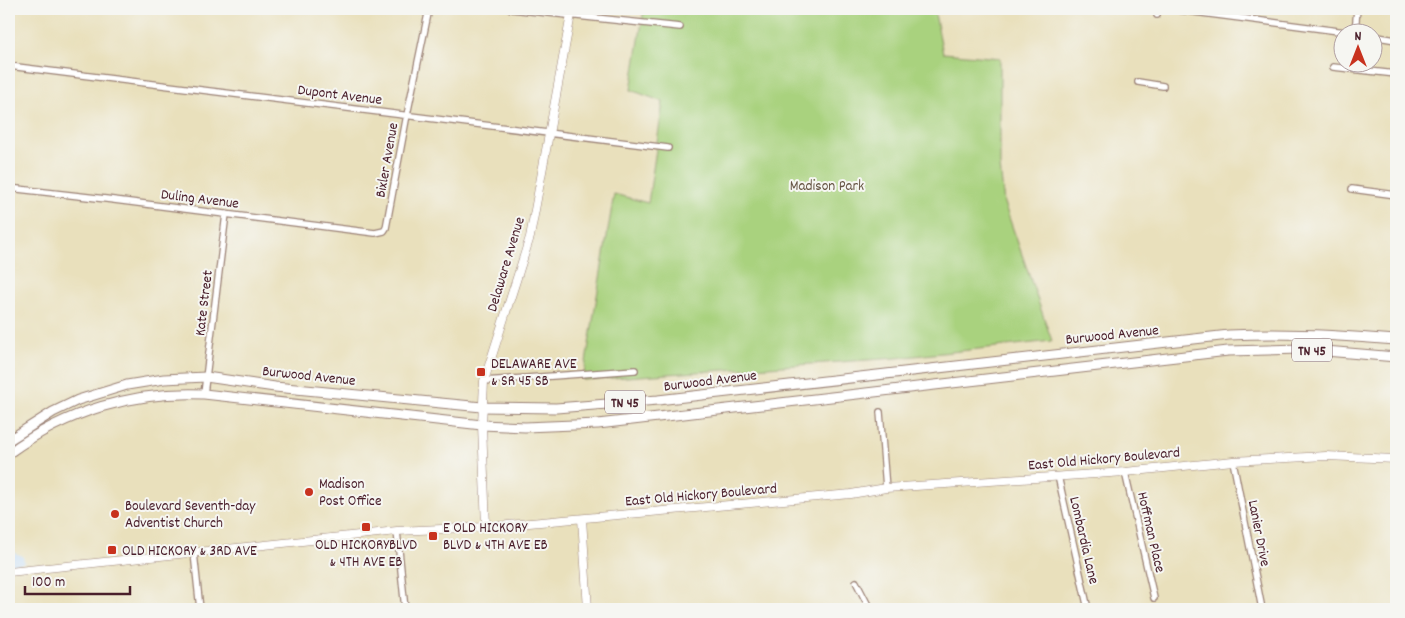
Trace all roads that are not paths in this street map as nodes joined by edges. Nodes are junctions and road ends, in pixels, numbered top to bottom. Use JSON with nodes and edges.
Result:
{"nodes":[{"id":1,"x":429,"y":9,"type":"edge"},
{"id":2,"x":511,"y":9,"type":"edge"},
{"id":3,"x":1171,"y":9,"type":"edge"},
{"id":4,"x":1358,"y":9,"type":"edge"},
{"id":5,"x":571,"y":12,"type":"edge"},
{"id":6,"x":1356,"y":22,"type":"edge"},
{"id":7,"x":680,"y":27,"type":"dead end"},
{"id":8,"x":1332,"y":30,"type":"edge"},
{"id":9,"x":1382,"y":38,"type":"edge"},
{"id":10,"x":1396,"y":40,"type":"edge"},
{"id":11,"x":9,"y":66,"type":"edge"},
{"id":12,"x":1380,"y":72,"type":"edge"},
{"id":13,"x":1396,"y":74,"type":"edge"},
{"id":14,"x":1138,"y":82,"type":"dead end"},
{"id":15,"x":1163,"y":86,"type":"dead end"},
{"id":16,"x":407,"y":115,"type":"junction"},
{"id":17,"x":550,"y":134,"type":"junction"},
{"id":18,"x":668,"y":148,"type":"dead end"},
{"id":19,"x":9,"y":188,"type":"edge"},
{"id":20,"x":1352,"y":189,"type":"dead end"},
{"id":21,"x":1396,"y":195,"type":"edge"},
{"id":22,"x":226,"y":214,"type":"junction"},
{"id":23,"x":386,"y":228,"type":"joint"},
{"id":24,"x":1396,"y":340,"type":"edge"},
{"id":25,"x":1396,"y":357,"type":"edge"},
{"id":26,"x":635,"y":370,"type":"dead end"},
{"id":27,"x":206,"y":376,"type":"junction"},
{"id":28,"x":484,"y":381,"type":"junction"},
{"id":29,"x":204,"y":394,"type":"junction"},
{"id":30,"x":482,"y":407,"type":"junction"},
{"id":31,"x":880,"y":412,"type":"dead end"},
{"id":32,"x":482,"y":425,"type":"junction"},
{"id":33,"x":9,"y":440,"type":"edge"},
{"id":34,"x":9,"y":453,"type":"edge"},
{"id":35,"x":1396,"y":459,"type":"edge"},
{"id":36,"x":1233,"y":461,"type":"junction"},
{"id":37,"x":1125,"y":472,"type":"junction"},
{"id":38,"x":1058,"y":476,"type":"junction"},
{"id":39,"x":886,"y":488,"type":"junction"},
{"id":40,"x":582,"y":518,"type":"junction"},
{"id":41,"x":486,"y":527,"type":"junction"},
{"id":42,"x":397,"y":531,"type":"junction"},
{"id":43,"x":194,"y":553,"type":"junction"},
{"id":44,"x":9,"y":572,"type":"edge"},
{"id":45,"x":856,"y":582,"type":"dead end"},
{"id":46,"x":1154,"y":598,"type":"dead end"},
{"id":47,"x":200,"y":609,"type":"edge"},
{"id":48,"x":405,"y":609,"type":"edge"},
{"id":49,"x":588,"y":609,"type":"edge"},
{"id":50,"x":870,"y":609,"type":"edge"},
{"id":51,"x":1088,"y":609,"type":"edge"},
{"id":52,"x":1262,"y":609,"type":"edge"}],
"edges":[{"from":1,"to":16,"type":"street","name":"Bixler Avenue"},
{"from":2,"to":5,"type":"street"},
{"from":3,"to":8,"type":"street"},
{"from":4,"to":6,"type":"street"},
{"from":5,"to":7,"type":"street"},
{"from":5,"to":17,"type":"street","name":"Delaware Avenue"},
{"from":9,"to":10,"type":"street"},
{"from":11,"to":16,"type":"street","name":"Dupont Avenue"},
{"from":12,"to":13,"type":"street"},
{"from":14,"to":15,"type":"street"},
{"from":16,"to":17,"type":"street","name":"Dupont Avenue"},
{"from":16,"to":23,"type":"street","name":"Bixler Avenue"},
{"from":17,"to":18,"type":"street","name":"Dupont Avenue"},
{"from":17,"to":28,"type":"street","name":"Delaware Avenue"},
{"from":19,"to":22,"type":"street","name":"Duling Avenue"},
{"from":20,"to":21,"type":"street"},
{"from":22,"to":23,"type":"street","name":"Duling Avenue"},
{"from":22,"to":27,"type":"street","name":"Kate Street"},
{"from":24,"to":30,"type":"main road","name":"Burwood Avenue","number":"TN 45"},
{"from":25,"to":32,"type":"main road","name":"Burwood Avenue","number":"TN 45"},
{"from":26,"to":28,"type":"street"},
{"from":27,"to":29,"type":"street","name":"Kate Street"},
{"from":27,"to":30,"type":"main road","name":"Burwood Avenue","number":"TN 45"},
{"from":27,"to":33,"type":"main road","name":"Burwood Avenue","number":"TN 45"},
{"from":28,"to":30,"type":"street","name":"Delaware Avenue"},
{"from":29,"to":32,"type":"main road","name":"Burwood Avenue","number":"TN 45"},
{"from":29,"to":34,"type":"main road","name":"Burwood Avenue","number":"TN 45"},
{"from":30,"to":32,"type":"street","name":"Delaware Avenue"},
{"from":31,"to":39,"type":"street"},
{"from":32,"to":41,"type":"street","name":"Delaware Avenue"},
{"from":35,"to":36,"type":"street","name":"East Old Hickory Boulevard"},
{"from":36,"to":37,"type":"street","name":"East Old Hickory Boulevard"},
{"from":36,"to":52,"type":"street","name":"Lanier Drive"},
{"from":37,"to":38,"type":"street","name":"East Old Hickory Boulevard"},
{"from":37,"to":46,"type":"street","name":"Hoffman Place"},
{"from":38,"to":39,"type":"street","name":"East Old Hickory Boulevard"},
{"from":38,"to":51,"type":"street","name":"Lombardia Lane"},
{"from":39,"to":40,"type":"street","name":"East Old Hickory Boulevard"},
{"from":40,"to":41,"type":"street","name":"East Old Hickory Boulevard"},
{"from":40,"to":49,"type":"street"},
{"from":41,"to":42,"type":"street","name":"East Old Hickory Boulevard"},
{"from":42,"to":43,"type":"street","name":"East Old Hickory Boulevard"},
{"from":42,"to":48,"type":"street"},
{"from":43,"to":44,"type":"street","name":"East Old Hickory Boulevard"},
{"from":43,"to":47,"type":"street"},
{"from":45,"to":50,"type":"street"}]}
